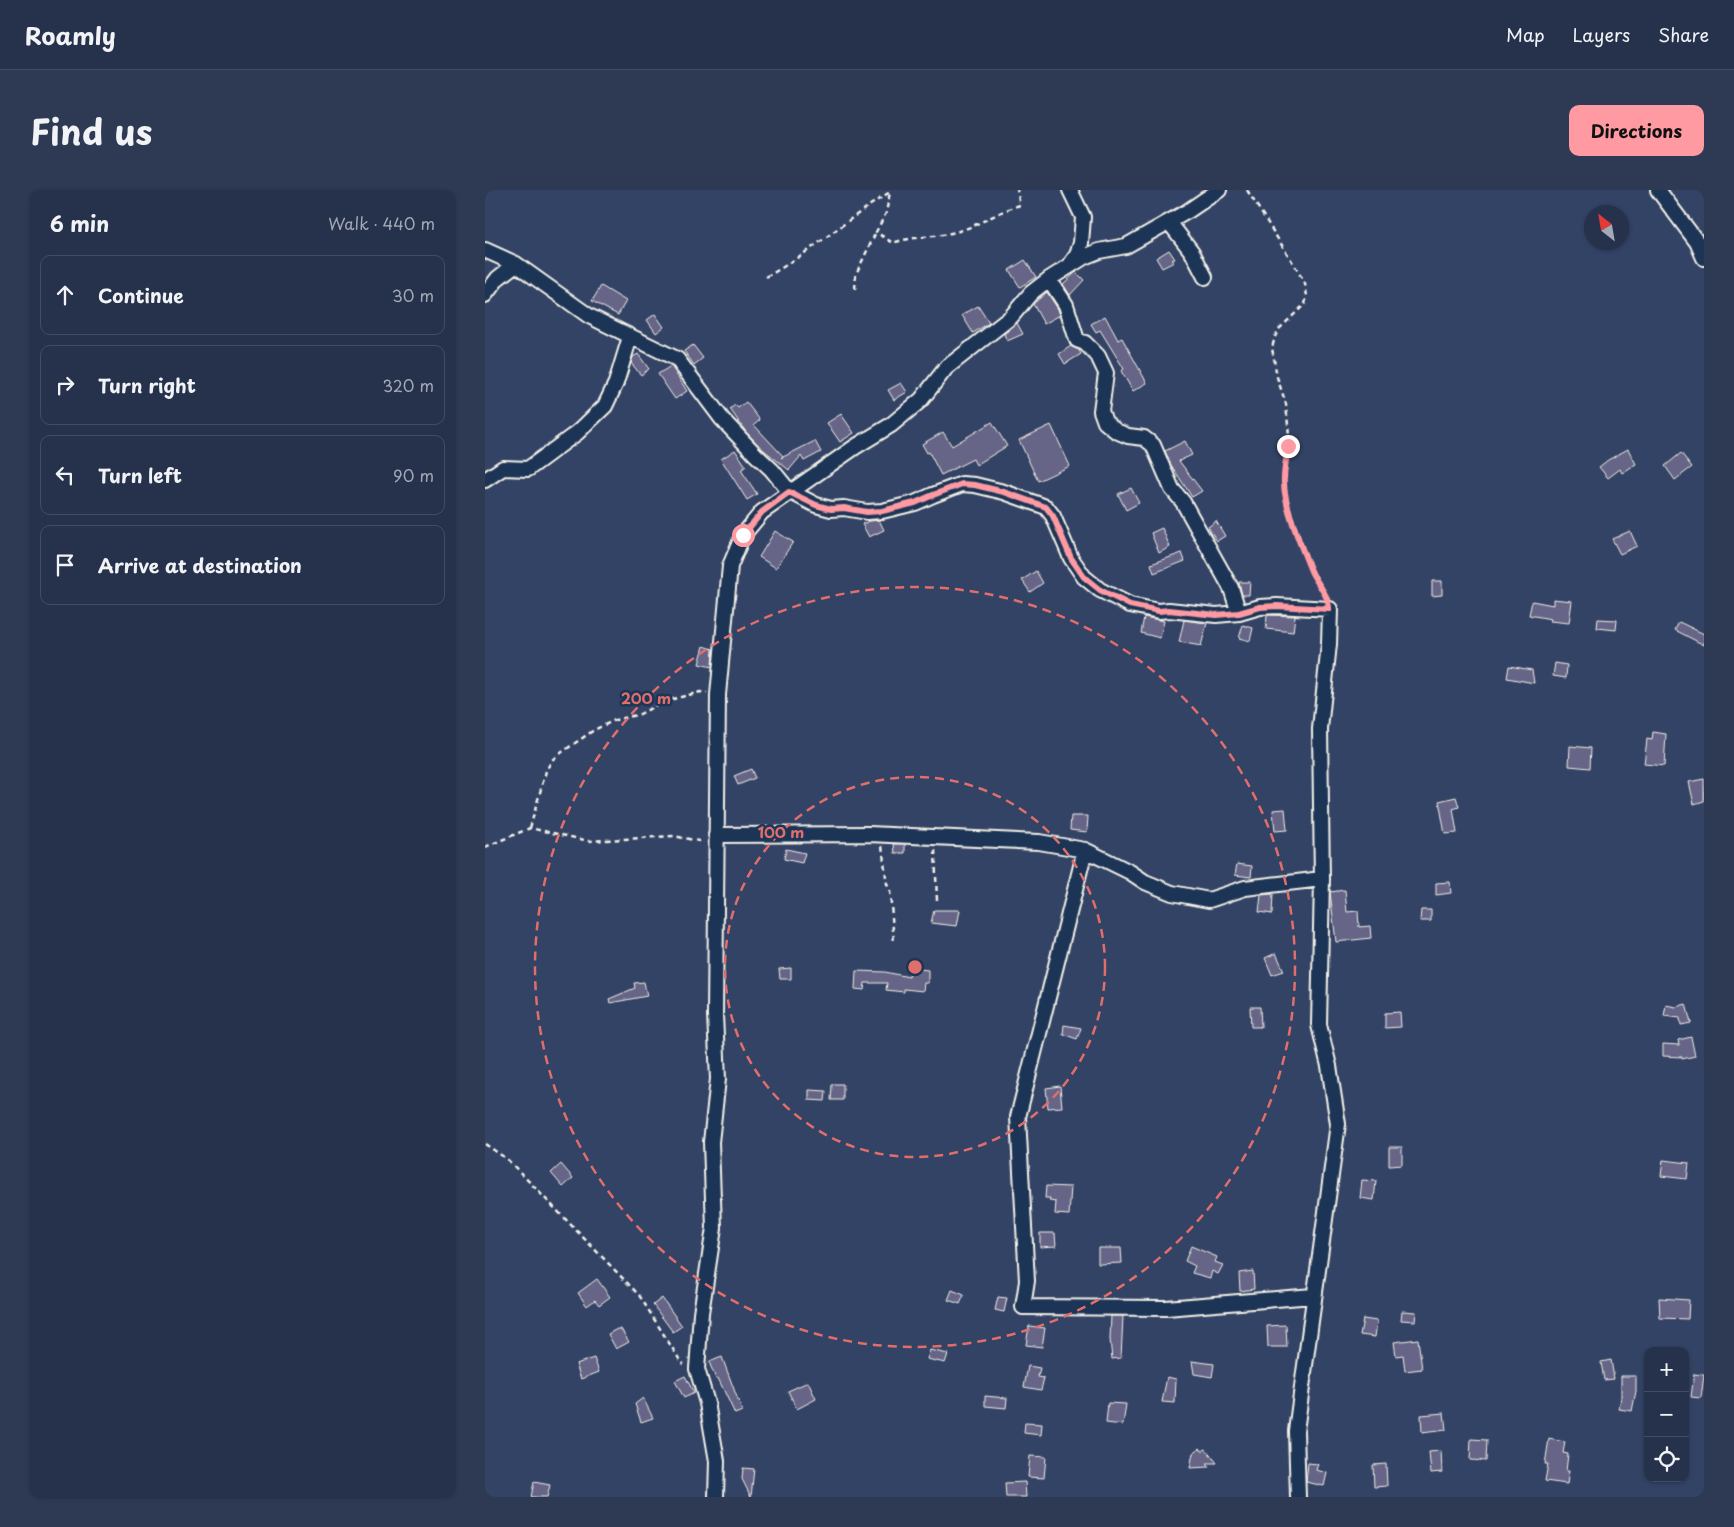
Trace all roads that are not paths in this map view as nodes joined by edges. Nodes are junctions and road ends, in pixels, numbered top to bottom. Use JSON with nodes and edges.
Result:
{"nodes":[{"id":1,"x":1070,"y":190,"type":"edge"},
{"id":2,"x":1219,"y":190,"type":"edge"},
{"id":3,"x":1658,"y":190,"type":"edge"},
{"id":4,"x":1169,"y":222,"type":"junction"},
{"id":5,"x":485,"y":250,"type":"edge"},
{"id":6,"x":1704,"y":258,"type":"edge"},
{"id":7,"x":516,"y":264,"type":"junction"},
{"id":8,"x":1069,"y":266,"type":"junction"},
{"id":9,"x":1205,"y":277,"type":"dead end"},
{"id":10,"x":1049,"y":279,"type":"junction"},
{"id":11,"x":485,"y":295,"type":"edge"},
{"id":12,"x":629,"y":336,"type":"junction"},
{"id":13,"x":485,"y":480,"type":"edge"},
{"id":14,"x":789,"y":492,"type":"junction"},
{"id":15,"x":1239,"y":613,"type":"junction"},
{"id":16,"x":716,"y":836,"type":"junction"},
{"id":17,"x":1085,"y":850,"type":"junction"},
{"id":18,"x":1321,"y":879,"type":"junction"},
{"id":19,"x":1313,"y":1296,"type":"junction"},
{"id":20,"x":716,"y":1497,"type":"edge"},
{"id":21,"x":1298,"y":1497,"type":"edge"}],
"edges":[{"from":1,"to":8,"type":"street"},
{"from":2,"to":4,"type":"street"},
{"from":3,"to":6,"type":"street"},
{"from":4,"to":8,"type":"street"},
{"from":4,"to":9,"type":"street"},
{"from":5,"to":7,"type":"street"},
{"from":7,"to":11,"type":"street"},
{"from":7,"to":12,"type":"street"},
{"from":8,"to":10,"type":"street"},
{"from":10,"to":14,"type":"street"},
{"from":10,"to":15,"type":"street"},
{"from":12,"to":13,"type":"street"},
{"from":12,"to":14,"type":"street"},
{"from":14,"to":15,"type":"street"},
{"from":14,"to":16,"type":"street"},
{"from":15,"to":18,"type":"street"},
{"from":16,"to":17,"type":"street"},
{"from":16,"to":20,"type":"street"},
{"from":17,"to":18,"type":"street"},
{"from":17,"to":19,"type":"street"},
{"from":18,"to":19,"type":"street"},
{"from":19,"to":21,"type":"street"}]}
